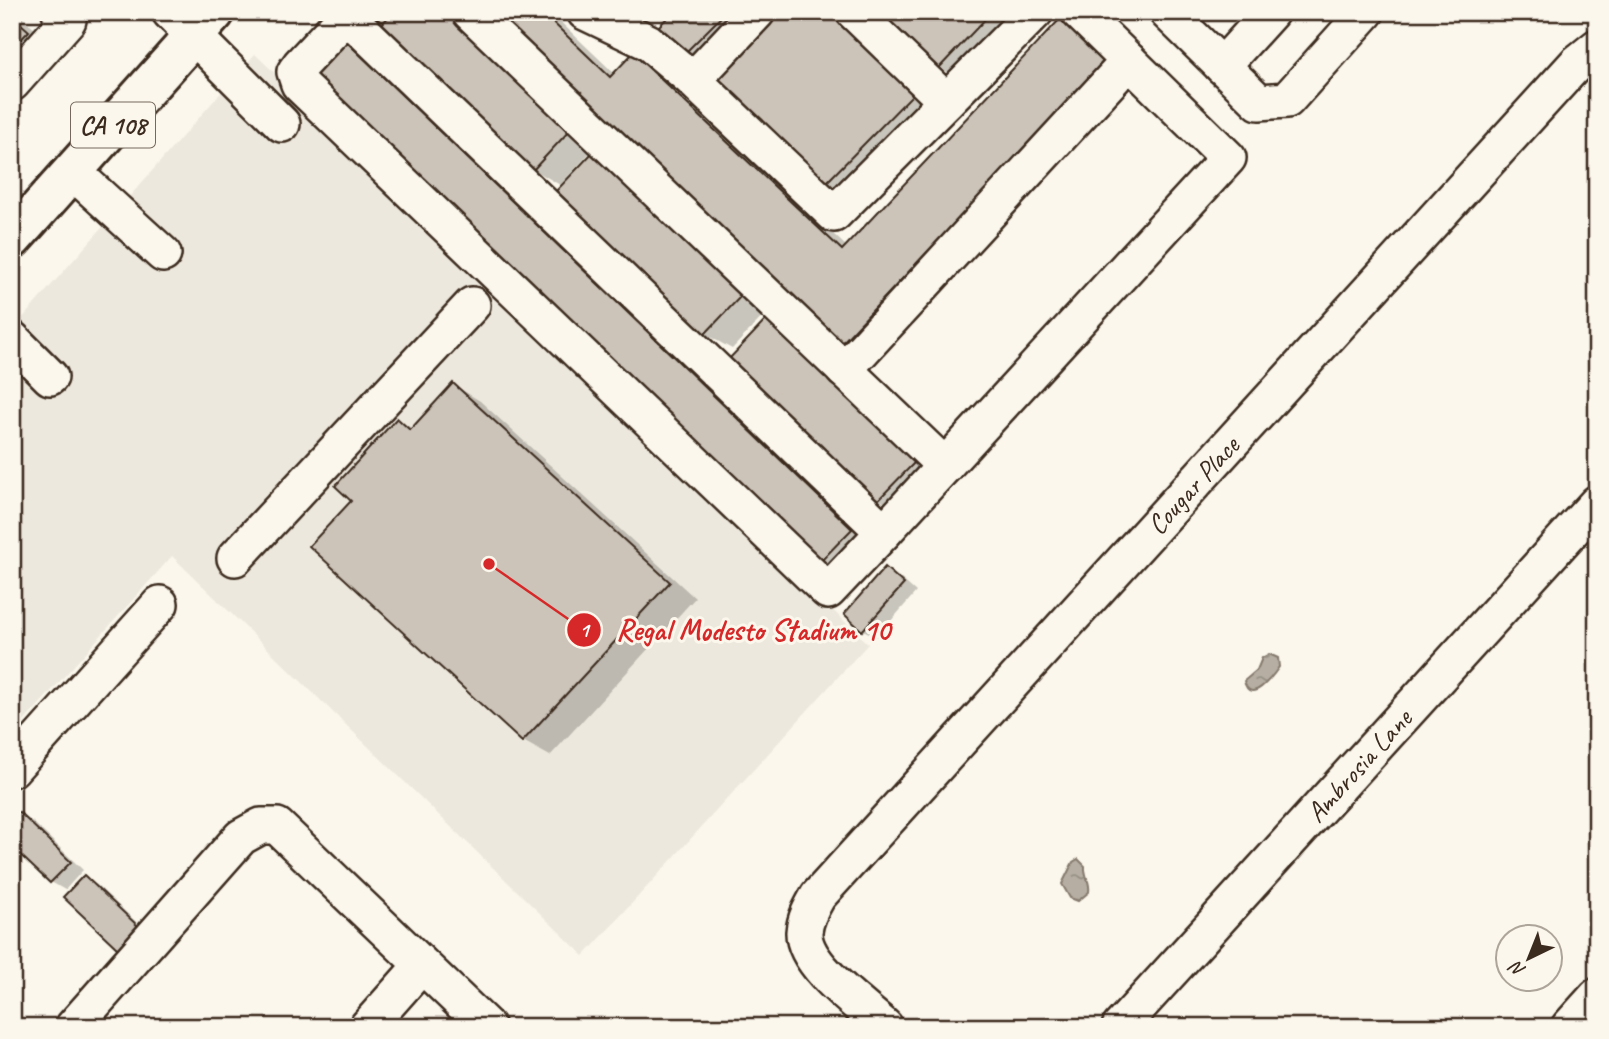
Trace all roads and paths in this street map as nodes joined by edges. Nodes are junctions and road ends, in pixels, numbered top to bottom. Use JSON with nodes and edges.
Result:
{"nodes":[{"id":1,"x":60,"y":12,"type":"edge"},
{"id":2,"x":470,"y":12,"type":"edge"},
{"id":3,"x":585,"y":12,"type":"edge"},
{"id":4,"x":757,"y":12,"type":"edge"},
{"id":5,"x":854,"y":12,"type":"edge"},
{"id":6,"x":1035,"y":12,"type":"edge"},
{"id":7,"x":1079,"y":12,"type":"edge"},
{"id":8,"x":1167,"y":12,"type":"edge"},
{"id":9,"x":1271,"y":12,"type":"edge"},
{"id":10,"x":1366,"y":12,"type":"edge"},
{"id":11,"x":344,"y":14,"type":"edge"},
{"id":12,"x":193,"y":20,"type":"edge"},
{"id":13,"x":1597,"y":47,"type":"edge"},
{"id":14,"x":1129,"y":61,"type":"junction"},
{"id":15,"x":1222,"y":66,"type":"junction"},
{"id":16,"x":693,"y":80,"type":"junction"},
{"id":17,"x":12,"y":83,"type":"edge"},
{"id":18,"x":946,"y":101,"type":"junction"},
{"id":19,"x":282,"y":124,"type":"dead end"},
{"id":20,"x":72,"y":171,"type":"junction"},
{"id":21,"x":12,"y":239,"type":"edge"},
{"id":22,"x":163,"y":254,"type":"dead end"},
{"id":23,"x":472,"y":305,"type":"dead end"},
{"id":24,"x":12,"y":339,"type":"edge"},
{"id":25,"x":844,"y":370,"type":"junction"},
{"id":26,"x":50,"y":377,"type":"dead end"},
{"id":27,"x":944,"y":466,"type":"junction"},
{"id":28,"x":1597,"y":503,"type":"edge"},
{"id":29,"x":884,"y":532,"type":"junction"},
{"id":30,"x":235,"y":558,"type":"dead end"},
{"id":31,"x":160,"y":604,"type":"dead end"},
{"id":32,"x":12,"y":769,"type":"edge"},
{"id":33,"x":422,"y":965,"type":"junction"},
{"id":34,"x":1597,"y":996,"type":"edge"},
{"id":35,"x":73,"y":1027,"type":"edge"},
{"id":36,"x":367,"y":1027,"type":"edge"},
{"id":37,"x":486,"y":1027,"type":"edge"},
{"id":38,"x":885,"y":1027,"type":"edge"},
{"id":39,"x":1119,"y":1027,"type":"edge"},
{"id":40,"x":1569,"y":1027,"type":"edge"}],
"edges":[{"from":1,"to":17,"type":"street"},
{"from":2,"to":25,"type":"street"},
{"from":3,"to":16,"type":"street"},
{"from":4,"to":16,"type":"street"},
{"from":5,"to":18,"type":"street"},
{"from":6,"to":18,"type":"street"},
{"from":7,"to":14,"type":"street"},
{"from":8,"to":15,"type":"street"},
{"from":9,"to":15,"type":"street"},
{"from":10,"to":15,"type":"street"},
{"from":11,"to":29,"type":"street"},
{"from":11,"to":29,"type":"street"},
{"from":12,"to":19,"type":"street"},
{"from":12,"to":20,"type":"main road","number":"CA 108"},
{"from":13,"to":38,"type":"street","name":"Cougar Place"},
{"from":14,"to":25,"type":"street"},
{"from":14,"to":27,"type":"street"},
{"from":16,"to":18,"type":"street"},
{"from":20,"to":21,"type":"main road","number":"CA 108"},
{"from":20,"to":22,"type":"street"},
{"from":23,"to":30,"type":"street"},
{"from":24,"to":26,"type":"street"},
{"from":25,"to":27,"type":"street"},
{"from":27,"to":29,"type":"street"},
{"from":28,"to":39,"type":"street","name":"Ambrosia Lane"},
{"from":31,"to":32,"type":"street"},
{"from":33,"to":35,"type":"street"},
{"from":33,"to":36,"type":"street"},
{"from":33,"to":37,"type":"street"},
{"from":34,"to":40,"type":"street"}]}
